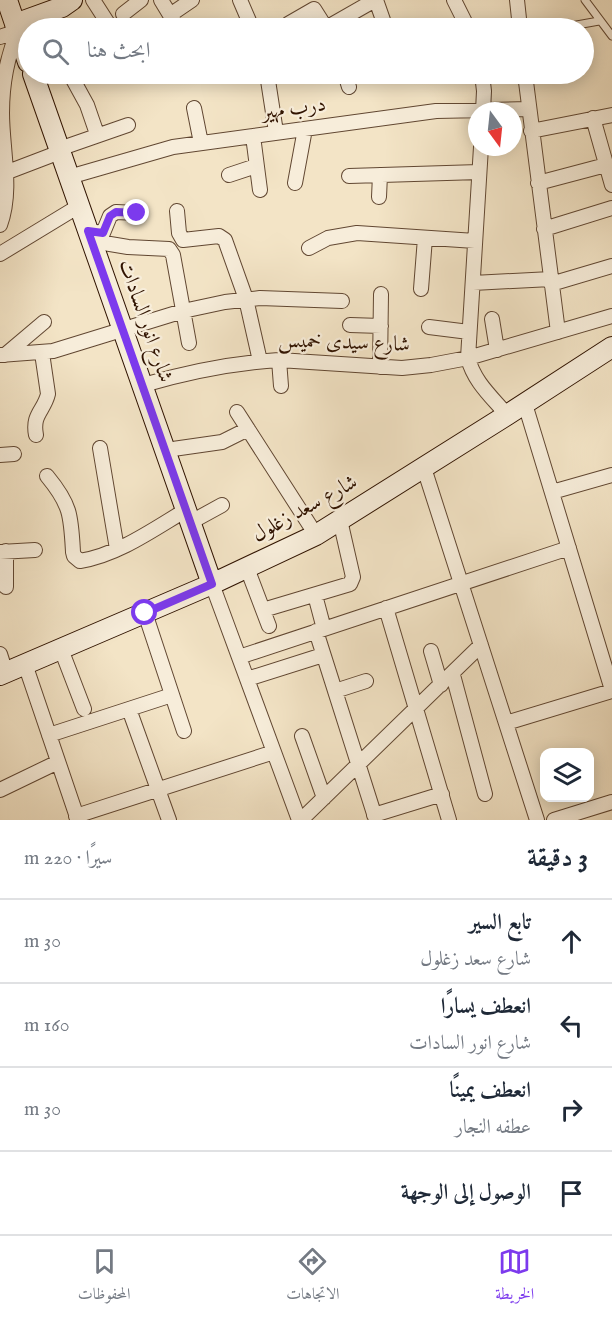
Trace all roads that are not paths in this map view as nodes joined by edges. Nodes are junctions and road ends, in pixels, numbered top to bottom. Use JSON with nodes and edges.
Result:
{"nodes":[{"id":1,"x":7,"y":0,"type":"edge"},
{"id":2,"x":72,"y":0,"type":"edge"},
{"id":3,"x":93,"y":0,"type":"edge"},
{"id":4,"x":141,"y":0,"type":"edge"},
{"id":5,"x":162,"y":0,"type":"edge"},
{"id":6,"x":192,"y":0,"type":"edge"},
{"id":7,"x":376,"y":0,"type":"edge"},
{"id":8,"x":454,"y":0,"type":"edge"},
{"id":9,"x":517,"y":0,"type":"edge"},
{"id":10,"x":585,"y":0,"type":"edge"},
{"id":11,"x":242,"y":1,"type":"edge"},
{"id":12,"x":45,"y":14,"type":"edge"},
{"id":13,"x":123,"y":14,"type":"dead end"},
{"id":14,"x":170,"y":15,"type":"junction"},
{"id":15,"x":105,"y":18,"type":"edge"},
{"id":16,"x":172,"y":18,"type":"edge"},
{"id":17,"x":248,"y":18,"type":"edge"},
{"id":18,"x":298,"y":18,"type":"edge"},
{"id":19,"x":322,"y":18,"type":"edge"},
{"id":20,"x":345,"y":18,"type":"edge"},
{"id":21,"x":382,"y":18,"type":"edge"},
{"id":22,"x":463,"y":18,"type":"edge"},
{"id":23,"x":519,"y":18,"type":"edge"},
{"id":24,"x":599,"y":21,"type":"junction"},
{"id":25,"x":594,"y":22,"type":"edge"},
{"id":26,"x":11,"y":31,"type":"edge"},
{"id":27,"x":612,"y":36,"type":"edge"},
{"id":28,"x":37,"y":84,"type":"edge"},
{"id":29,"x":75,"y":84,"type":"edge"},
{"id":30,"x":269,"y":84,"type":"edge"},
{"id":31,"x":348,"y":84,"type":"edge"},
{"id":32,"x":483,"y":84,"type":"edge"},
{"id":33,"x":526,"y":84,"type":"edge"},
{"id":34,"x":349,"y":87,"type":"dead end"},
{"id":35,"x":483,"y":102,"type":"edge"},
{"id":36,"x":194,"y":108,"type":"dead end"},
{"id":37,"x":522,"y":109,"type":"edge"},
{"id":38,"x":528,"y":109,"type":"junction"},
{"id":39,"x":468,"y":111,"type":"edge"},
{"id":40,"x":612,"y":115,"type":"edge"},
{"id":41,"x":593,"y":118,"type":"junction"},
{"id":42,"x":128,"y":125,"type":"dead end"},
{"id":43,"x":305,"y":129,"type":"junction"},
{"id":44,"x":531,"y":131,"type":"junction"},
{"id":45,"x":276,"y":132,"type":"junction"},
{"id":46,"x":97,"y":134,"type":"junction"},
{"id":47,"x":253,"y":135,"type":"junction"},
{"id":48,"x":201,"y":143,"type":"junction"},
{"id":49,"x":60,"y":151,"type":"junction"},
{"id":50,"x":481,"y":156,"type":"edge"},
{"id":51,"x":606,"y":165,"type":"junction"},
{"id":52,"x":256,"y":166,"type":"junction"},
{"id":53,"x":480,"y":172,"type":"junction"},
{"id":54,"x":5,"y":173,"type":"junction"},
{"id":55,"x":229,"y":175,"type":"dead end"},
{"id":56,"x":380,"y":175,"type":"junction"},
{"id":57,"x":349,"y":176,"type":"dead end"},
{"id":58,"x":69,"y":177,"type":"junction"},
{"id":59,"x":295,"y":183,"type":"dead end"},
{"id":60,"x":538,"y":183,"type":"junction"},
{"id":61,"x":612,"y":185,"type":"edge"},
{"id":62,"x":260,"y":190,"type":"dead end"},
{"id":63,"x":379,"y":198,"type":"dead end"},
{"id":64,"x":79,"y":206,"type":"junction"},
{"id":65,"x":612,"y":208,"type":"edge"},
{"id":66,"x":177,"y":211,"type":"dead end"},
{"id":67,"x":137,"y":213,"type":"dead end"},
{"id":68,"x":0,"y":225,"type":"edge"},
{"id":69,"x":544,"y":229,"type":"junction"},
{"id":70,"x":90,"y":236,"type":"junction"},
{"id":71,"x":425,"y":238,"type":"junction"},
{"id":72,"x":476,"y":241,"type":"junction"},
{"id":73,"x":309,"y":248,"type":"dead end"},
{"id":74,"x":0,"y":254,"type":"edge"},
{"id":75,"x":612,"y":266,"type":"edge"},
{"id":76,"x":551,"y":281,"type":"junction"},
{"id":77,"x":473,"y":283,"type":"junction"},
{"id":78,"x":421,"y":290,"type":"dead end"},
{"id":79,"x":381,"y":294,"type":"dead end"},
{"id":80,"x":246,"y":299,"type":"junction"},
{"id":81,"x":342,"y":301,"type":"dead end"},
{"id":82,"x":183,"y":311,"type":"junction"},
{"id":83,"x":612,"y":316,"type":"edge"},
{"id":84,"x":492,"y":319,"type":"dead end"},
{"id":85,"x":44,"y":322,"type":"dead end"},
{"id":86,"x":350,"y":325,"type":"dead end"},
{"id":87,"x":381,"y":326,"type":"junction"},
{"id":88,"x":429,"y":327,"type":"dead end"},
{"id":89,"x":123,"y":329,"type":"junction"},
{"id":90,"x":469,"y":332,"type":"junction"},
{"id":91,"x":558,"y":332,"type":"junction"},
{"id":92,"x":189,"y":343,"type":"dead end"},
{"id":93,"x":612,"y":347,"type":"edge"},
{"id":94,"x":497,"y":350,"type":"junction"},
{"id":95,"x":42,"y":353,"type":"junction"},
{"id":96,"x":3,"y":355,"type":"edge"},
{"id":97,"x":468,"y":358,"type":"junction"},
{"id":98,"x":279,"y":360,"type":"junction"},
{"id":99,"x":260,"y":361,"type":"junction"},
{"id":100,"x":380,"y":367,"type":"junction"},
{"id":101,"x":143,"y":386,"type":"junction"},
{"id":102,"x":280,"y":386,"type":"dead end"},
{"id":103,"x":525,"y":404,"type":"junction"},
{"id":104,"x":237,"y":412,"type":"dead end"},
{"id":105,"x":507,"y":415,"type":"junction"},
{"id":106,"x":248,"y":429,"type":"junction"},
{"id":107,"x":36,"y":435,"type":"dead end"},
{"id":108,"x":100,"y":448,"type":"dead end"},
{"id":109,"x":166,"y":450,"type":"junction"},
{"id":110,"x":424,"y":468,"type":"junction"},
{"id":111,"x":612,"y":475,"type":"edge"},
{"id":112,"x":47,"y":476,"type":"dead end"},
{"id":113,"x":552,"y":492,"type":"junction"},
{"id":114,"x":222,"y":505,"type":"dead end"},
{"id":115,"x":188,"y":516,"type":"junction"},
{"id":116,"x":340,"y":520,"type":"junction"},
{"id":117,"x":316,"y":535,"type":"junction"},
{"id":118,"x":569,"y":548,"type":"junction"},
{"id":119,"x":117,"y":549,"type":"junction"},
{"id":120,"x":35,"y":550,"type":"dead end"},
{"id":121,"x":3,"y":552,"type":"edge"},
{"id":122,"x":247,"y":568,"type":"junction"},
{"id":123,"x":212,"y":584,"type":"junction"},
{"id":124,"x":461,"y":584,"type":"junction"},
{"id":125,"x":6,"y":587,"type":"dead end"},
{"id":126,"x":315,"y":595,"type":"junction"},
{"id":127,"x":386,"y":608,"type":"junction"},
{"id":128,"x":263,"y":610,"type":"junction"},
{"id":129,"x":145,"y":613,"type":"junction"},
{"id":130,"x":269,"y":626,"type":"dead end"},
{"id":131,"x":320,"y":630,"type":"junction"},
{"id":132,"x":481,"y":645,"type":"junction"},
{"id":133,"x":61,"y":649,"type":"junction"},
{"id":134,"x":430,"y":651,"type":"dead end"},
{"id":135,"x":0,"y":654,"type":"edge"},
{"id":136,"x":323,"y":655,"type":"junction"},
{"id":137,"x":239,"y":657,"type":"junction"},
{"id":138,"x":26,"y":664,"type":"junction"},
{"id":139,"x":3,"y":674,"type":"edge"},
{"id":140,"x":453,"y":675,"type":"junction"},
{"id":141,"x":247,"y":679,"type":"junction"},
{"id":142,"x":366,"y":681,"type":"dead end"},
{"id":143,"x":441,"y":685,"type":"junction"},
{"id":144,"x":612,"y":690,"type":"edge"},
{"id":145,"x":334,"y":691,"type":"junction"},
{"id":146,"x":172,"y":695,"type":"junction"},
{"id":147,"x":84,"y":708,"type":"dead end"},
{"id":148,"x":129,"y":709,"type":"junction"},
{"id":149,"x":416,"y":710,"type":"junction"},
{"id":150,"x":506,"y":723,"type":"junction"},
{"id":151,"x":184,"y":731,"type":"dead end"},
{"id":152,"x":49,"y":735,"type":"junction"},
{"id":153,"x":302,"y":736,"type":"dead end"},
{"id":154,"x":274,"y":752,"type":"junction"},
{"id":155,"x":58,"y":762,"type":"junction"},
{"id":156,"x":358,"y":765,"type":"junction"},
{"id":157,"x":1,"y":787,"type":"edge"},
{"id":158,"x":158,"y":789,"type":"junction"},
{"id":159,"x":442,"y":794,"type":"junction"},
{"id":160,"x":484,"y":794,"type":"dead end"},
{"id":161,"x":324,"y":798,"type":"junction"},
{"id":162,"x":612,"y":801,"type":"edge"},
{"id":163,"x":589,"y":815,"type":"edge"},
{"id":164,"x":375,"y":817,"type":"edge"},
{"id":165,"x":77,"y":818,"type":"edge"},
{"id":166,"x":170,"y":820,"type":"edge"},
{"id":167,"x":300,"y":820,"type":"edge"},
{"id":168,"x":449,"y":820,"type":"edge"},
{"id":169,"x":537,"y":820,"type":"edge"},
{"id":170,"x":555,"y":820,"type":"edge"}],
"edges":[{"from":1,"to":26,"type":"street"},
{"from":2,"to":12,"type":"street"},
{"from":3,"to":15,"type":"street"},
{"from":4,"to":13,"type":"street"},
{"from":5,"to":14,"type":"street"},
{"from":6,"to":14,"type":"street"},
{"from":7,"to":20,"type":"street"},
{"from":7,"to":21,"type":"street"},
{"from":8,"to":22,"type":"street"},
{"from":9,"to":23,"type":"street"},
{"from":10,"to":24,"type":"lane"},
{"from":11,"to":17,"type":"street"},
{"from":14,"to":16,"type":"street"},
{"from":18,"to":19,"type":"street"},
{"from":24,"to":25,"type":"lane"},
{"from":24,"to":27,"type":"lane"},
{"from":26,"to":54,"type":"street"},
{"from":28,"to":49,"type":"street","name":"شارع انور السادات"},
{"from":29,"to":46,"type":"street"},
{"from":30,"to":45,"type":"street"},
{"from":31,"to":34,"type":"street"},
{"from":32,"to":35,"type":"street"},
{"from":33,"to":38,"type":"street"},
{"from":36,"to":48,"type":"street"},
{"from":37,"to":38,"type":"street","name":"درب مهير"},
{"from":38,"to":44,"type":"street"},
{"from":39,"to":43,"type":"street","name":"درب مهير"},
{"from":40,"to":41,"type":"street"},
{"from":41,"to":44,"type":"street"},
{"from":41,"to":51,"type":"street"},
{"from":42,"to":46,"type":"street"},
{"from":43,"to":45,"type":"street","name":"درب مهير"},
{"from":43,"to":59,"type":"street"},
{"from":44,"to":60,"type":"street"},
{"from":45,"to":47,"type":"street","name":"درب مهير"},
{"from":46,"to":49,"type":"street"},
{"from":47,"to":48,"type":"street","name":"درب مهير"},
{"from":47,"to":52,"type":"street"},
{"from":48,"to":58,"type":"street","name":"درب مهير"},
{"from":49,"to":54,"type":"street"},
{"from":49,"to":58,"type":"street","name":"شارع انور السادات"},
{"from":50,"to":53,"type":"street"},
{"from":51,"to":60,"type":"street"},
{"from":51,"to":61,"type":"street"},
{"from":52,"to":55,"type":"street"},
{"from":52,"to":62,"type":"street"},
{"from":53,"to":56,"type":"street"},
{"from":53,"to":72,"type":"street"},
{"from":54,"to":68,"type":"street"},
{"from":56,"to":57,"type":"street"},
{"from":56,"to":63,"type":"street"},
{"from":58,"to":64,"type":"street","name":"شارع انور السادات"},
{"from":60,"to":69,"type":"street"},
{"from":64,"to":70,"type":"street","name":"شارع انور السادات"},
{"from":64,"to":74,"type":"street"},
{"from":65,"to":69,"type":"street"},
{"from":66,"to":80,"type":"street"},
{"from":67,"to":70,"type":"street"},
{"from":69,"to":76,"type":"street"},
{"from":70,"to":82,"type":"street"},
{"from":70,"to":89,"type":"street","name":"شارع انور السادات"},
{"from":71,"to":72,"type":"street"},
{"from":71,"to":73,"type":"street"},
{"from":71,"to":78,"type":"street"},
{"from":72,"to":77,"type":"street"},
{"from":75,"to":76,"type":"street"},
{"from":76,"to":77,"type":"street"},
{"from":76,"to":91,"type":"street"},
{"from":77,"to":90,"type":"street"},
{"from":79,"to":87,"type":"street"},
{"from":80,"to":81,"type":"street"},
{"from":80,"to":82,"type":"street"},
{"from":80,"to":99,"type":"street"},
{"from":82,"to":89,"type":"street"},
{"from":82,"to":92,"type":"street"},
{"from":83,"to":91,"type":"street","name":"شارع سيدى خميس"},
{"from":84,"to":94,"type":"street"},
{"from":85,"to":96,"type":"street"},
{"from":86,"to":87,"type":"street"},
{"from":87,"to":100,"type":"street"},
{"from":88,"to":90,"type":"street"},
{"from":89,"to":95,"type":"street"},
{"from":89,"to":101,"type":"street","name":"شارع انور السادات"},
{"from":90,"to":97,"type":"street"},
{"from":91,"to":94,"type":"street","name":"شارع سيدى خميس"},
{"from":93,"to":103,"type":"street","name":"شارع سعد زغلول"},
{"from":94,"to":97,"type":"street","name":"شارع سيدى خميس"},
{"from":95,"to":96,"type":"street"},
{"from":95,"to":107,"type":"street"},
{"from":97,"to":100,"type":"street","name":"شارع سيدى خميس"},
{"from":97,"to":105,"type":"street"},
{"from":98,"to":99,"type":"street","name":"شارع سيدى خميس"},
{"from":98,"to":100,"type":"street","name":"شارع سيدى خميس"},
{"from":98,"to":102,"type":"street"},
{"from":99,"to":101,"type":"street","name":"شارع سيدى خميس"},
{"from":101,"to":109,"type":"street","name":"شارع انور السادات"},
{"from":103,"to":105,"type":"street","name":"شارع سعد زغلول"},
{"from":103,"to":113,"type":"street"},
{"from":104,"to":106,"type":"street"},
{"from":105,"to":110,"type":"street","name":"شارع سعد زغلول"},
{"from":106,"to":109,"type":"street"},
{"from":106,"to":117,"type":"street"},
{"from":108,"to":119,"type":"street"},
{"from":109,"to":115,"type":"street","name":"شارع انور السادات"},
{"from":110,"to":116,"type":"street","name":"شارع سعد زغلول"},
{"from":110,"to":124,"type":"street"},
{"from":111,"to":113,"type":"street"},
{"from":112,"to":119,"type":"street"},
{"from":113,"to":118,"type":"street"},
{"from":114,"to":115,"type":"street"},
{"from":115,"to":119,"type":"street"},
{"from":115,"to":123,"type":"street","name":"شارع انور السادات"},
{"from":116,"to":117,"type":"street","name":"شارع سعد زغلول"},
{"from":116,"to":126,"type":"street"},
{"from":117,"to":122,"type":"street","name":"شارع سعد زغلول"},
{"from":118,"to":124,"type":"street"},
{"from":118,"to":144,"type":"street"},
{"from":120,"to":121,"type":"street"},
{"from":121,"to":125,"type":"street"},
{"from":122,"to":123,"type":"street","name":"شارع سعد زغلول"},
{"from":122,"to":128,"type":"street"},
{"from":123,"to":129,"type":"street","name":"شارع سعد زغلول"},
{"from":123,"to":137,"type":"street"},
{"from":124,"to":127,"type":"street"},
{"from":124,"to":132,"type":"street"},
{"from":126,"to":128,"type":"street"},
{"from":126,"to":131,"type":"street"},
{"from":127,"to":131,"type":"street"},
{"from":127,"to":149,"type":"street"},
{"from":128,"to":130,"type":"street"},
{"from":129,"to":133,"type":"street","name":"شارع سعد زغلول"},
{"from":129,"to":146,"type":"street"},
{"from":131,"to":136,"type":"street"},
{"from":131,"to":137,"type":"street"},
{"from":132,"to":140,"type":"street"},
{"from":132,"to":150,"type":"street"},
{"from":133,"to":138,"type":"street","name":"شارع سعد زغلول"},
{"from":133,"to":147,"type":"street"},
{"from":134,"to":143,"type":"street"},
{"from":135,"to":139,"type":"street"},
{"from":136,"to":141,"type":"street"},
{"from":136,"to":145,"type":"street"},
{"from":137,"to":141,"type":"street"},
{"from":138,"to":139,"type":"street","name":"شارع سعد زغلول"},
{"from":138,"to":152,"type":"street"},
{"from":140,"to":143,"type":"street"},
{"from":140,"to":160,"type":"street"},
{"from":141,"to":154,"type":"street"},
{"from":142,"to":145,"type":"street"},
{"from":143,"to":149,"type":"street"},
{"from":144,"to":150,"type":"street"},
{"from":145,"to":156,"type":"street"},
{"from":146,"to":148,"type":"street"},
{"from":146,"to":151,"type":"street"},
{"from":148,"to":152,"type":"street"},
{"from":148,"to":158,"type":"street"},
{"from":149,"to":156,"type":"street"},
{"from":149,"to":159,"type":"street"},
{"from":150,"to":169,"type":"street"},
{"from":152,"to":155,"type":"street"},
{"from":153,"to":161,"type":"street"},
{"from":154,"to":158,"type":"street"},
{"from":154,"to":167,"type":"street"},
{"from":155,"to":157,"type":"street"},
{"from":155,"to":165,"type":"street"},
{"from":156,"to":161,"type":"street"},
{"from":156,"to":164,"type":"street"},
{"from":158,"to":165,"type":"street"},
{"from":158,"to":166,"type":"street"},
{"from":159,"to":164,"type":"street"},
{"from":159,"to":168,"type":"street"},
{"from":161,"to":167,"type":"street"},
{"from":162,"to":163,"type":"street"},
{"from":163,"to":170,"type":"street"}]}
